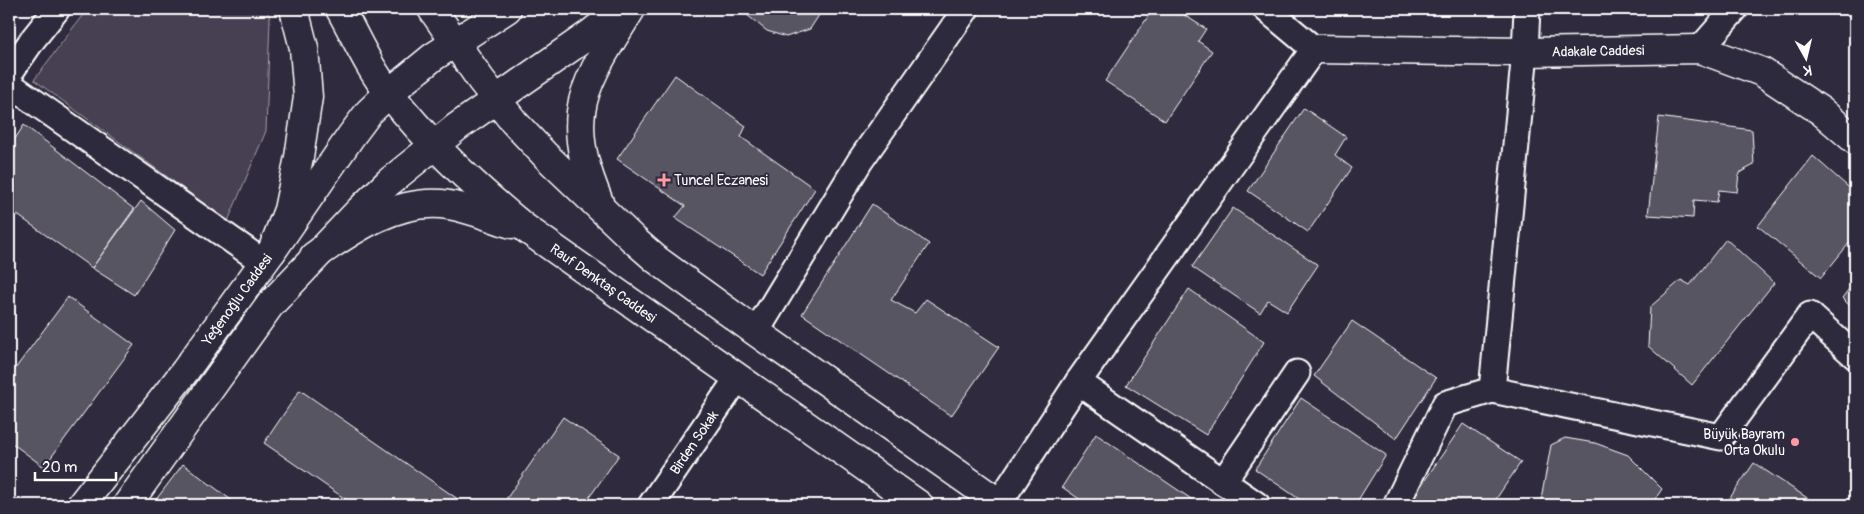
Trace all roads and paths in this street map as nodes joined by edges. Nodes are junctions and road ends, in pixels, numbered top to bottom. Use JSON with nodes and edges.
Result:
{"nodes":[{"id":1,"x":57,"y":9,"type":"edge"},
{"id":2,"x":294,"y":9,"type":"edge"},
{"id":3,"x":340,"y":9,"type":"edge"},
{"id":4,"x":432,"y":9,"type":"edge"},
{"id":5,"x":507,"y":9,"type":"edge"},
{"id":6,"x":622,"y":9,"type":"edge"},
{"id":7,"x":631,"y":9,"type":"edge"},
{"id":8,"x":966,"y":9,"type":"edge"},
{"id":9,"x":1266,"y":9,"type":"edge"},
{"id":10,"x":1527,"y":9,"type":"edge"},
{"id":11,"x":1735,"y":9,"type":"edge"},
{"id":12,"x":455,"y":42,"type":"junction"},
{"id":13,"x":1314,"y":49,"type":"junction"},
{"id":14,"x":1700,"y":49,"type":"junction"},
{"id":15,"x":1525,"y":52,"type":"junction"},
{"id":16,"x":9,"y":74,"type":"edge"},
{"id":17,"x":9,"y":84,"type":"edge"},
{"id":18,"x":389,"y":93,"type":"junction"},
{"id":19,"x":495,"y":99,"type":"junction"},
{"id":20,"x":1855,"y":140,"type":"edge"},
{"id":21,"x":435,"y":145,"type":"junction"},
{"id":22,"x":602,"y":210,"type":"junction"},
{"id":23,"x":525,"y":228,"type":"junction"},
{"id":24,"x":267,"y":256,"type":"junction"},
{"id":25,"x":314,"y":256,"type":"junction"},
{"id":26,"x":756,"y":332,"type":"junction"},
{"id":27,"x":1855,"y":356,"type":"edge"},
{"id":28,"x":1297,"y":372,"type":"dead end"},
{"id":29,"x":737,"y":379,"type":"junction"},
{"id":30,"x":1078,"y":382,"type":"junction"},
{"id":31,"x":1492,"y":390,"type":"junction"},
{"id":32,"x":1223,"y":482,"type":"junction"},
{"id":33,"x":1000,"y":504,"type":"edge"},
{"id":34,"x":81,"y":505,"type":"edge"},
{"id":35,"x":127,"y":505,"type":"edge"},
{"id":36,"x":651,"y":505,"type":"edge"},
{"id":37,"x":919,"y":505,"type":"edge"},
{"id":38,"x":1257,"y":505,"type":"edge"},
{"id":39,"x":1396,"y":505,"type":"edge"}],
"edges":[{"from":1,"to":16,"type":"street"},
{"from":2,"to":24,"type":"main road"},
{"from":3,"to":18,"type":"main road","name":"Rauf Denktaş Caddesi"},
{"from":4,"to":12,"type":"main road"},
{"from":5,"to":12,"type":"main road","name":"Yeğenoğlu Caddesi"},
{"from":6,"to":19,"type":"main road"},
{"from":7,"to":22,"type":"main road"},
{"from":8,"to":26,"type":"street"},
{"from":9,"to":13,"type":"street"},
{"from":10,"to":15,"type":"street"},
{"from":11,"to":14,"type":"street"},
{"from":12,"to":18,"type":"main road","name":"Yeğenoğlu Caddesi"},
{"from":12,"to":19,"type":"main road"},
{"from":13,"to":15,"type":"main road","name":"Adakale Caddesi"},
{"from":13,"to":30,"type":"street"},
{"from":14,"to":15,"type":"main road","name":"Adakale Caddesi"},
{"from":14,"to":20,"type":"main road","name":"Adakale Caddesi"},
{"from":15,"to":31,"type":"street"},
{"from":17,"to":24,"type":"street"},
{"from":18,"to":21,"type":"main road","name":"Rauf Denktaş Caddesi"},
{"from":18,"to":24,"type":"main road","name":"Yeğenoğlu Caddesi"},
{"from":19,"to":21,"type":"main road"},
{"from":19,"to":22,"type":"main road"},
{"from":21,"to":23,"type":"main road","name":"Rauf Denktaş Caddesi"},
{"from":21,"to":25,"type":"main road"},
{"from":22,"to":26,"type":"main road"},
{"from":23,"to":25,"type":"main road"},
{"from":23,"to":29,"type":"main road","name":"Rauf Denktaş Caddesi"},
{"from":24,"to":34,"type":"main road","name":"Yeğenoğlu Caddesi"},
{"from":25,"to":35,"type":"main road"},
{"from":26,"to":33,"type":"main road"},
{"from":27,"to":31,"type":"street"},
{"from":28,"to":32,"type":"street"},
{"from":29,"to":36,"type":"street","name":"Birden Sokak"},
{"from":29,"to":37,"type":"main road","name":"Rauf Denktaş Caddesi"},
{"from":30,"to":32,"type":"street"},
{"from":30,"to":33,"type":"street"},
{"from":31,"to":39,"type":"street"},
{"from":32,"to":38,"type":"street"}]}
